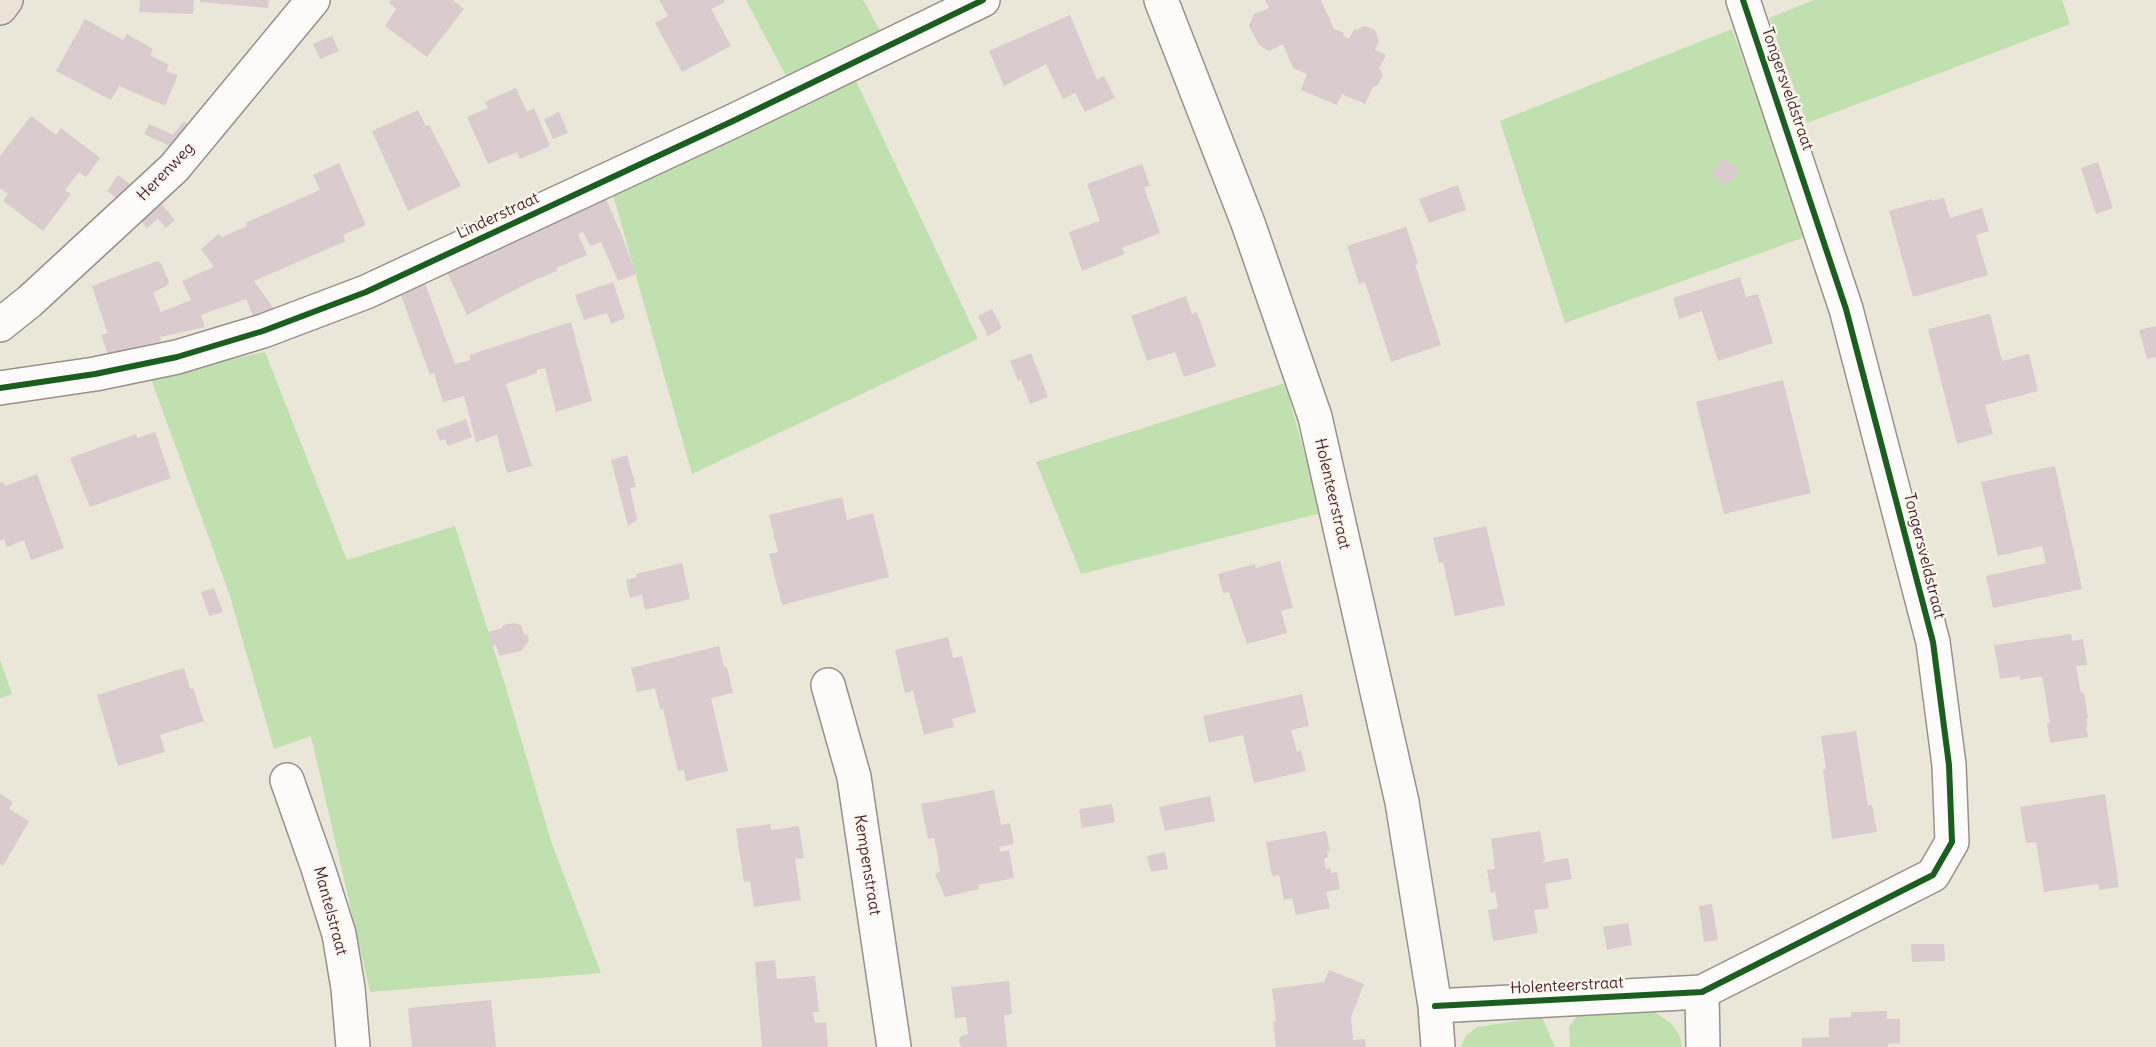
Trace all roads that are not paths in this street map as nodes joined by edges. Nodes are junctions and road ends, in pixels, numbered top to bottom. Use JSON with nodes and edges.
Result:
{"nodes":[{"id":1,"x":6,"y":0,"type":"edge"},
{"id":2,"x":313,"y":0,"type":"edge"},
{"id":3,"x":983,"y":0,"type":"edge"},
{"id":4,"x":1161,"y":0,"type":"edge"},
{"id":5,"x":1743,"y":0,"type":"edge"},
{"id":6,"x":0,"y":8,"type":"edge"},
{"id":7,"x":0,"y":325,"type":"edge"},
{"id":8,"x":0,"y":388,"type":"edge"},
{"id":9,"x":828,"y":685,"type":"dead end"},
{"id":10,"x":286,"y":780,"type":"dead end"},
{"id":11,"x":1702,"y":992,"type":"junction"},
{"id":12,"x":1435,"y":1006,"type":"junction"},
{"id":13,"x":353,"y":1047,"type":"edge"},
{"id":14,"x":894,"y":1047,"type":"edge"},
{"id":15,"x":1438,"y":1047,"type":"edge"},
{"id":16,"x":1703,"y":1047,"type":"edge"}],
"edges":[{"from":1,"to":6,"type":"main road"},
{"from":2,"to":7,"type":"street","name":"Herenweg"},
{"from":3,"to":8,"type":"street","name":"Linderstraat"},
{"from":4,"to":12,"type":"street","name":"Holenteerstraat"},
{"from":5,"to":11,"type":"street","name":"Tongersveldstraat"},
{"from":9,"to":14,"type":"street","name":"Kempenstraat"},
{"from":10,"to":13,"type":"street","name":"Mantelstraat"},
{"from":11,"to":12,"type":"street","name":"Holenteerstraat"},
{"from":11,"to":16,"type":"street"},
{"from":12,"to":15,"type":"street","name":"Holenteerstraat"}]}
